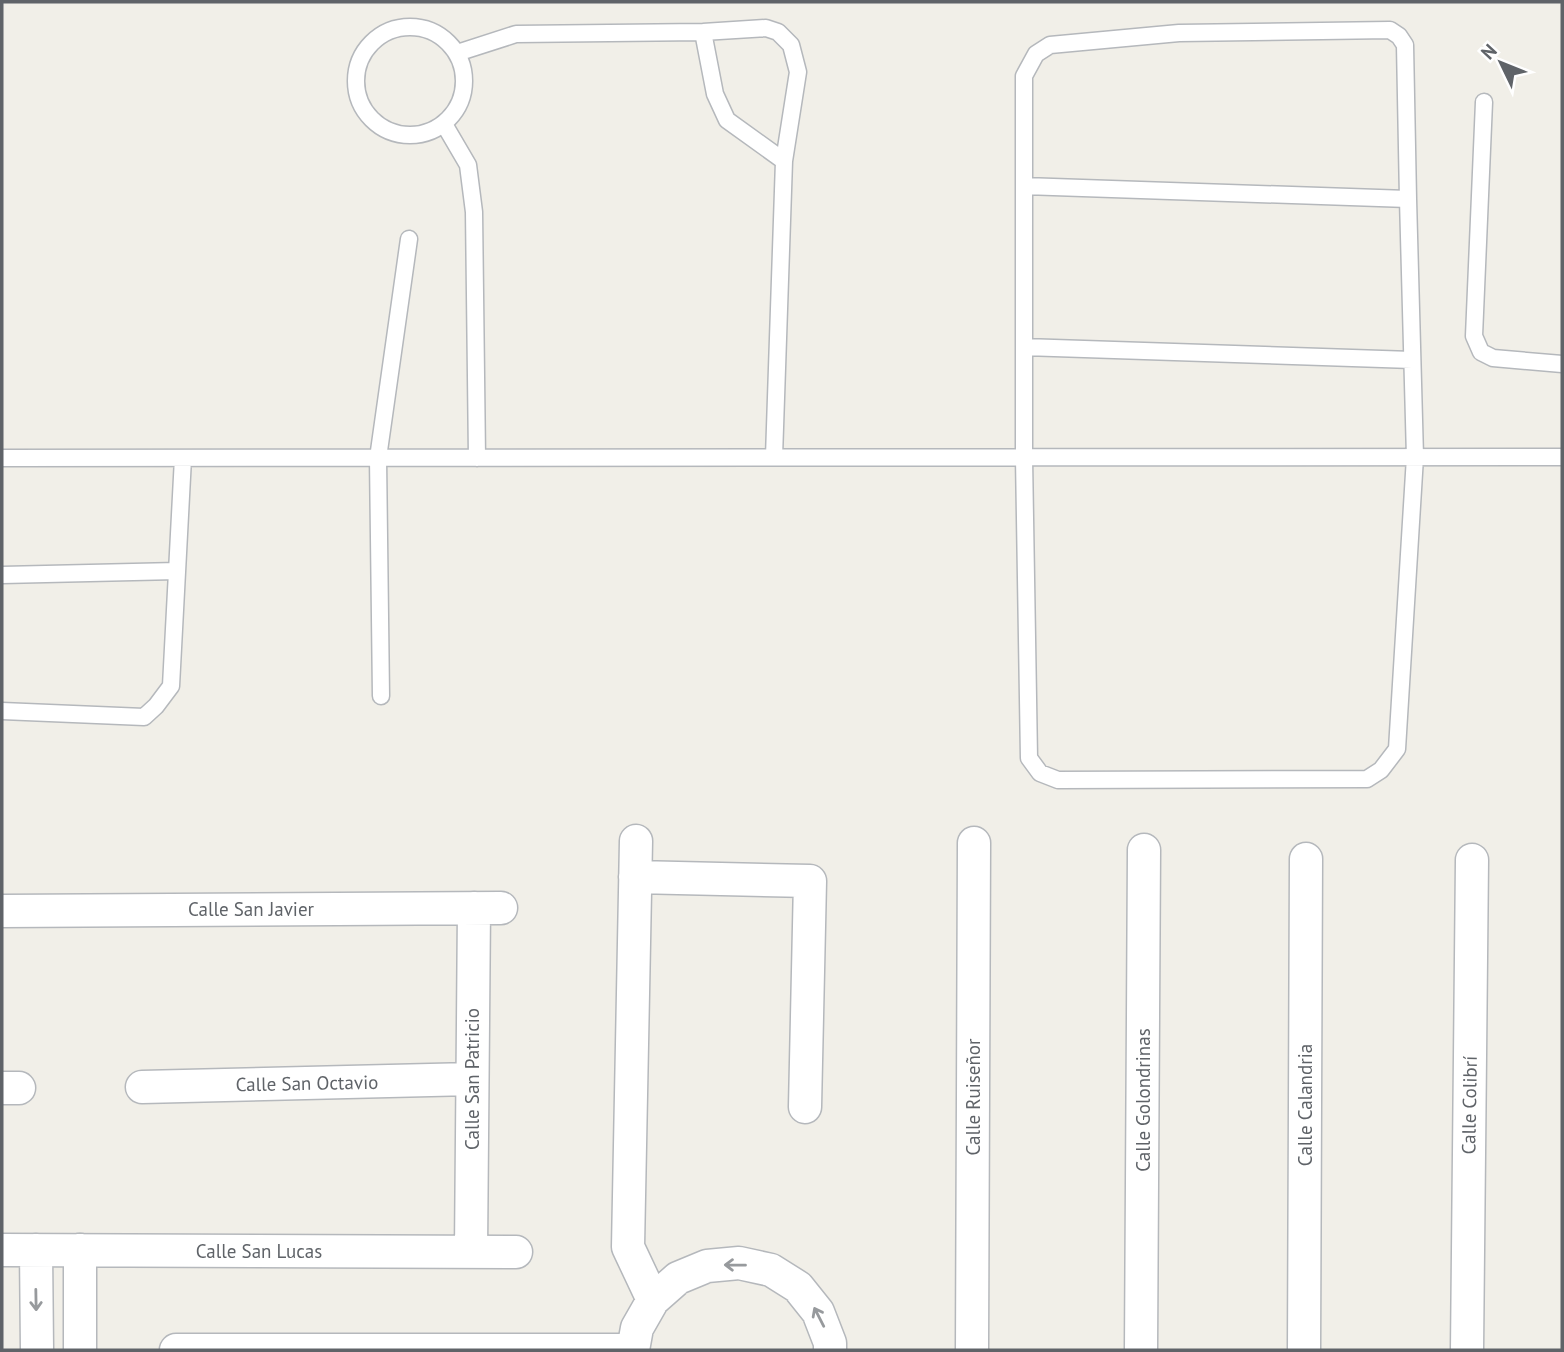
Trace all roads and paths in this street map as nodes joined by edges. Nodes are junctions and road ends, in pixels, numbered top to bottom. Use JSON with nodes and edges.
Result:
{"nodes":[{"id":1,"x":703,"y":32,"type":"junction"},
{"id":2,"x":457,"y":53,"type":"junction"},
{"id":3,"x":1484,"y":102,"type":"dead end"},
{"id":4,"x":444,"y":124,"type":"junction"},
{"id":5,"x":784,"y":161,"type":"junction"},
{"id":6,"x":1024,"y":186,"type":"junction"},
{"id":7,"x":1408,"y":199,"type":"junction"},
{"id":8,"x":408,"y":239,"type":"dead end"},
{"id":9,"x":1024,"y":347,"type":"junction"},
{"id":10,"x":1412,"y":360,"type":"junction"},
{"id":11,"x":1562,"y":364,"type":"edge"},
{"id":12,"x":774,"y":457,"type":"junction"},
{"id":13,"x":1024,"y":457,"type":"junction"},
{"id":14,"x":1415,"y":457,"type":"junction"},
{"id":15,"x":1562,"y":457,"type":"edge"},
{"id":16,"x":2,"y":458,"type":"edge"},
{"id":17,"x":183,"y":458,"type":"junction"},
{"id":18,"x":379,"y":458,"type":"junction"},
{"id":19,"x":477,"y":458,"type":"junction"},
{"id":20,"x":177,"y":571,"type":"junction"},
{"id":21,"x":2,"y":575,"type":"edge"},
{"id":22,"x":381,"y":696,"type":"dead end"},
{"id":23,"x":2,"y":711,"type":"edge"},
{"id":24,"x":636,"y":841,"type":"dead end"},
{"id":25,"x":974,"y":843,"type":"dead end"},
{"id":26,"x":1144,"y":850,"type":"dead end"},
{"id":27,"x":1306,"y":859,"type":"dead end"},
{"id":28,"x":1472,"y":860,"type":"dead end"},
{"id":29,"x":635,"y":877,"type":"junction"},
{"id":30,"x":487,"y":908,"type":"joint"},
{"id":31,"x":2,"y":911,"type":"edge"},
{"id":32,"x":472,"y":1079,"type":"junction"},
{"id":33,"x":142,"y":1087,"type":"dead end"},
{"id":34,"x":805,"y":1107,"type":"dead end"},
{"id":35,"x":2,"y":1250,"type":"edge"},
{"id":36,"x":36,"y":1250,"type":"junction"},
{"id":37,"x":79,"y":1250,"type":"junction"},
{"id":38,"x":471,"y":1251,"type":"junction"},
{"id":39,"x":516,"y":1252,"type":"dead end"},
{"id":40,"x":653,"y":1300,"type":"junction"},
{"id":41,"x":37,"y":1350,"type":"edge"},
{"id":42,"x":80,"y":1350,"type":"edge"},
{"id":43,"x":176,"y":1350,"type":"edge"},
{"id":44,"x":633,"y":1350,"type":"edge"},
{"id":45,"x":830,"y":1350,"type":"edge"},
{"id":46,"x":972,"y":1350,"type":"edge"},
{"id":47,"x":1141,"y":1350,"type":"edge"},
{"id":48,"x":1304,"y":1350,"type":"edge"},
{"id":49,"x":1467,"y":1350,"type":"edge"}],
"edges":[{"from":1,"to":2,"type":"lane"},
{"from":1,"to":5,"type":"lane"},
{"from":1,"to":5,"type":"lane"},
{"from":2,"to":4,"type":"lane"},
{"from":2,"to":4,"type":"lane"},
{"from":3,"to":11,"type":"lane"},
{"from":4,"to":19,"type":"lane"},
{"from":5,"to":12,"type":"lane"},
{"from":6,"to":7,"type":"lane"},
{"from":6,"to":7,"type":"lane"},
{"from":6,"to":9,"type":"lane"},
{"from":7,"to":10,"type":"lane"},
{"from":8,"to":18,"type":"lane"},
{"from":9,"to":10,"type":"lane"},
{"from":9,"to":13,"type":"lane"},
{"from":10,"to":14,"type":"lane"},
{"from":12,"to":13,"type":"lane"},
{"from":12,"to":19,"type":"lane"},
{"from":13,"to":14,"type":"lane"},
{"from":13,"to":14,"type":"lane"},
{"from":14,"to":15,"type":"lane"},
{"from":16,"to":17,"type":"lane"},
{"from":17,"to":18,"type":"lane"},
{"from":17,"to":20,"type":"lane"},
{"from":18,"to":19,"type":"lane"},
{"from":18,"to":22,"type":"lane"},
{"from":20,"to":21,"type":"lane"},
{"from":20,"to":23,"type":"lane"},
{"from":24,"to":29,"type":"street"},
{"from":25,"to":46,"type":"street","name":"Calle Ruiseñor"},
{"from":26,"to":47,"type":"street","name":"Calle Golondrinas"},
{"from":27,"to":48,"type":"street","name":"Calle Calandria"},
{"from":28,"to":49,"type":"street","name":"Calle Colibrí"},
{"from":29,"to":34,"type":"street"},
{"from":29,"to":40,"type":"street"},
{"from":30,"to":31,"type":"street","name":"Calle San Javier"},
{"from":30,"to":32,"type":"street","name":"Calle San Patricio"},
{"from":32,"to":33,"type":"street","name":"Calle San Octavio"},
{"from":32,"to":38,"type":"street","name":"Calle San Patricio"},
{"from":35,"to":36,"type":"street","name":"Calle San Lucas"},
{"from":36,"to":37,"type":"street","name":"Calle San Lucas"},
{"from":36,"to":41,"type":"street","one_way":true},
{"from":37,"to":38,"type":"street","name":"Calle San Lucas"},
{"from":37,"to":42,"type":"street"},
{"from":38,"to":39,"type":"street","name":"Calle San Lucas"},
{"from":40,"to":44,"type":"street"},
{"from":45,"to":40,"type":"street","one_way":true},
{"from":43,"to":44,"type":"street"}]}
